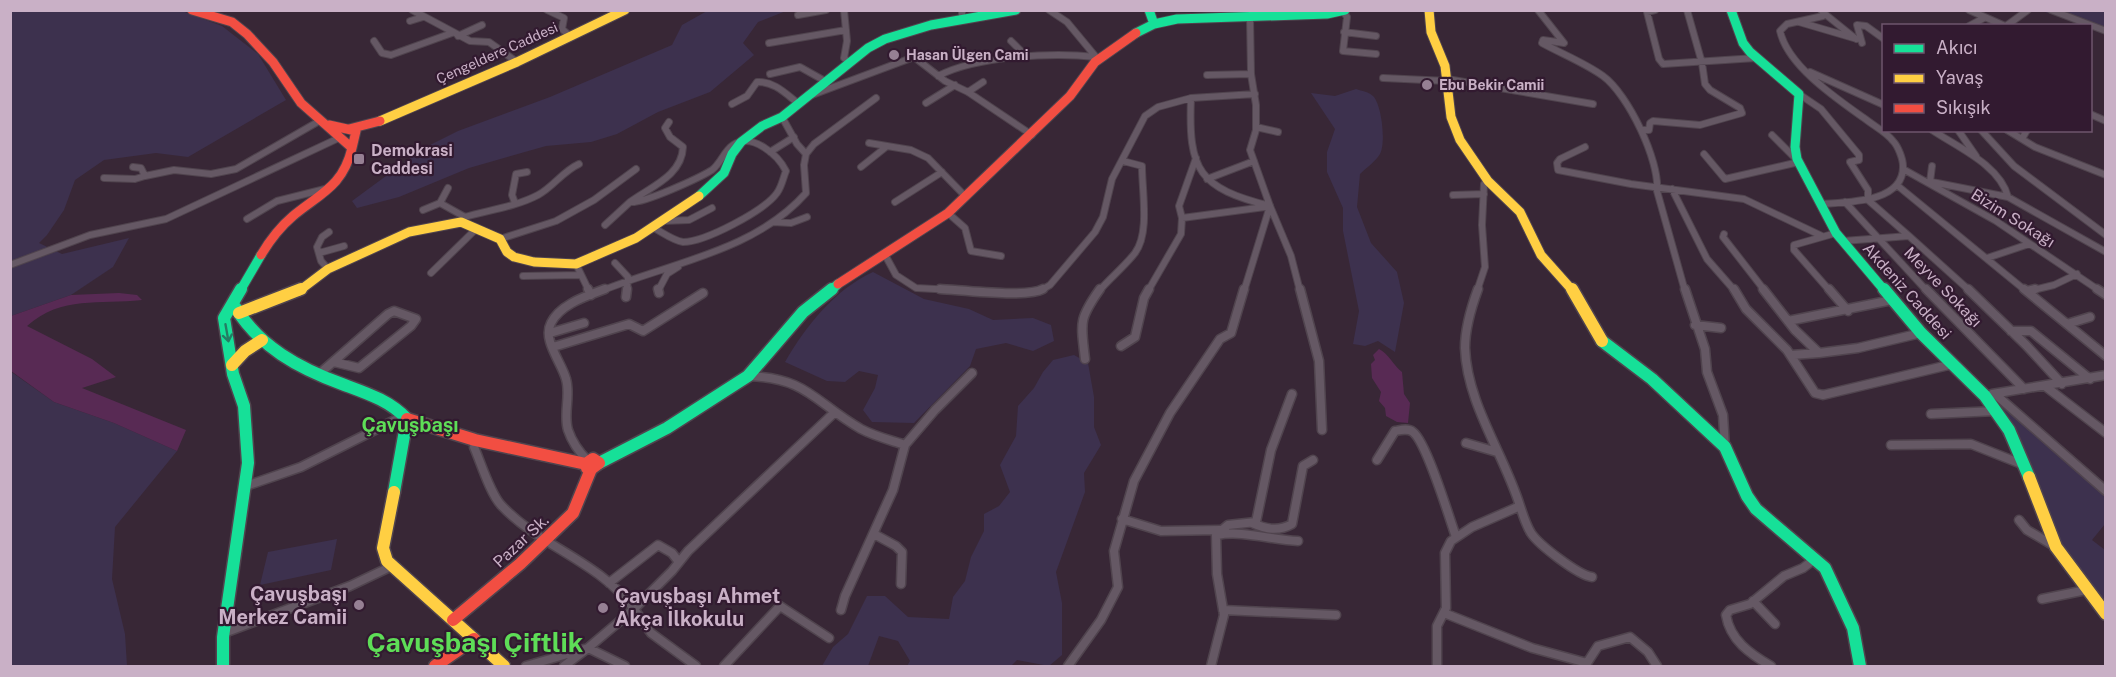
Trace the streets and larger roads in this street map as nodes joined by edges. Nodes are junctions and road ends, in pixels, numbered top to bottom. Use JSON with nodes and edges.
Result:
{"nodes":[{"id":1,"x":192,"y":10,"type":"edge"},
{"id":2,"x":547,"y":10,"type":"edge"},
{"id":3,"x":826,"y":10,"type":"edge"},
{"id":4,"x":844,"y":10,"type":"edge"},
{"id":5,"x":1016,"y":10,"type":"edge"},
{"id":6,"x":1049,"y":10,"type":"edge"},
{"id":7,"x":1149,"y":10,"type":"edge"},
{"id":8,"x":1429,"y":10,"type":"edge"},
{"id":9,"x":1538,"y":10,"type":"edge"},
{"id":10,"x":1655,"y":10,"type":"edge"},
{"id":11,"x":1688,"y":10,"type":"edge"},
{"id":12,"x":1731,"y":10,"type":"edge"},
{"id":13,"x":1968,"y":10,"type":"edge"},
{"id":14,"x":2028,"y":10,"type":"edge"},
{"id":15,"x":2051,"y":10,"type":"edge"},
{"id":16,"x":1344,"y":11,"type":"edge"},
{"id":17,"x":618,"y":12,"type":"edge"},
{"id":18,"x":1823,"y":12,"type":"edge"},
{"id":19,"x":417,"y":13,"type":"edge"},
{"id":20,"x":1206,"y":14,"type":"edge"},
{"id":21,"x":798,"y":15,"type":"dead end"},
{"id":22,"x":962,"y":15,"type":"edge"},
{"id":23,"x":1250,"y":17,"type":"junction"},
{"id":24,"x":1984,"y":18,"type":"junction"},
{"id":25,"x":410,"y":21,"type":"dead end"},
{"id":26,"x":1798,"y":22,"type":"junction"},
{"id":27,"x":1154,"y":24,"type":"junction"},
{"id":28,"x":1973,"y":24,"type":"edge"},
{"id":29,"x":2000,"y":24,"type":"edge"},
{"id":30,"x":2008,"y":24,"type":"edge"},
{"id":31,"x":2088,"y":24,"type":"edge"},
{"id":32,"x":482,"y":25,"type":"dead end"},
{"id":33,"x":846,"y":30,"type":"junction"},
{"id":34,"x":1344,"y":32,"type":"junction"},
{"id":35,"x":455,"y":34,"type":"junction"},
{"id":36,"x":1376,"y":36,"type":"dead end"},
{"id":37,"x":571,"y":37,"type":"junction"},
{"id":38,"x":1882,"y":38,"type":"edge"},
{"id":39,"x":1857,"y":39,"type":"junction"},
{"id":40,"x":374,"y":41,"type":"dead end"},
{"id":41,"x":1011,"y":41,"type":"dead end"},
{"id":42,"x":769,"y":43,"type":"dead end"},
{"id":43,"x":1376,"y":54,"type":"dead end"},
{"id":44,"x":1026,"y":56,"type":"junction"},
{"id":45,"x":1097,"y":58,"type":"junction"},
{"id":46,"x":1756,"y":58,"type":"junction"},
{"id":47,"x":517,"y":62,"type":"junction"},
{"id":48,"x":849,"y":62,"type":"junction"},
{"id":49,"x":1702,"y":63,"type":"junction"},
{"id":50,"x":1803,"y":69,"type":"junction"},
{"id":51,"x":770,"y":74,"type":"dead end"},
{"id":52,"x":1251,"y":74,"type":"junction"},
{"id":53,"x":1207,"y":75,"type":"dead end"},
{"id":54,"x":938,"y":76,"type":"junction"},
{"id":55,"x":1383,"y":78,"type":"dead end"},
{"id":56,"x":1447,"y":80,"type":"junction"},
{"id":57,"x":825,"y":81,"type":"junction"},
{"id":58,"x":983,"y":82,"type":"dead end"},
{"id":59,"x":955,"y":85,"type":"junction"},
{"id":60,"x":968,"y":92,"type":"junction"},
{"id":61,"x":1255,"y":94,"type":"junction"},
{"id":62,"x":1799,"y":94,"type":"junction"},
{"id":63,"x":807,"y":96,"type":"junction"},
{"id":64,"x":876,"y":98,"type":"dead end"},
{"id":65,"x":1191,"y":99,"type":"junction"},
{"id":66,"x":926,"y":103,"type":"dead end"},
{"id":67,"x":732,"y":104,"type":"dead end"},
{"id":68,"x":798,"y":104,"type":"junction"},
{"id":69,"x":1593,"y":104,"type":"dead end"},
{"id":70,"x":1882,"y":104,"type":"edge"},
{"id":71,"x":2092,"y":115,"type":"edge"},
{"id":72,"x":783,"y":117,"type":"junction"},
{"id":73,"x":323,"y":122,"type":"junction"},
{"id":74,"x":669,"y":122,"type":"dead end"},
{"id":75,"x":2106,"y":122,"type":"edge"},
{"id":76,"x":1256,"y":127,"type":"junction"},
{"id":77,"x":1641,"y":130,"type":"junction"},
{"id":78,"x":353,"y":132,"type":"junction"},
{"id":79,"x":1278,"y":132,"type":"dead end"},
{"id":80,"x":1882,"y":132,"type":"edge"},
{"id":81,"x":1883,"y":132,"type":"edge"},
{"id":82,"x":1935,"y":132,"type":"edge"},
{"id":83,"x":1959,"y":132,"type":"edge"},
{"id":84,"x":1983,"y":132,"type":"edge"},
{"id":85,"x":2010,"y":132,"type":"edge"},
{"id":86,"x":2026,"y":132,"type":"edge"},
{"id":87,"x":1032,"y":135,"type":"junction"},
{"id":88,"x":1772,"y":135,"type":"dead end"},
{"id":89,"x":341,"y":137,"type":"junction"},
{"id":90,"x":794,"y":137,"type":"junction"},
{"id":91,"x":2022,"y":139,"type":"junction"},
{"id":92,"x":741,"y":142,"type":"junction"},
{"id":93,"x":869,"y":143,"type":"dead end"},
{"id":94,"x":886,"y":147,"type":"junction"},
{"id":95,"x":1585,"y":147,"type":"dead end"},
{"id":96,"x":352,"y":148,"type":"junction"},
{"id":97,"x":770,"y":152,"type":"junction"},
{"id":98,"x":806,"y":154,"type":"junction"},
{"id":99,"x":1704,"y":154,"type":"dead end"},
{"id":100,"x":1196,"y":158,"type":"junction"},
{"id":101,"x":1124,"y":161,"type":"junction"},
{"id":102,"x":1254,"y":161,"type":"junction"},
{"id":103,"x":1799,"y":162,"type":"junction"},
{"id":104,"x":579,"y":164,"type":"dead end"},
{"id":105,"x":1985,"y":165,"type":"junction"},
{"id":106,"x":1932,"y":166,"type":"dead end"},
{"id":107,"x":133,"y":167,"type":"dead end"},
{"id":108,"x":861,"y":167,"type":"dead end"},
{"id":109,"x":636,"y":169,"type":"dead end"},
{"id":110,"x":1903,"y":169,"type":"junction"},
{"id":111,"x":527,"y":172,"type":"dead end"},
{"id":112,"x":942,"y":172,"type":"junction"},
{"id":113,"x":2106,"y":175,"type":"edge"},
{"id":114,"x":145,"y":176,"type":"junction"},
{"id":115,"x":104,"y":178,"type":"dead end"},
{"id":116,"x":1207,"y":179,"type":"junction"},
{"id":117,"x":1488,"y":181,"type":"junction"},
{"id":118,"x":1927,"y":181,"type":"junction"},
{"id":119,"x":1898,"y":186,"type":"junction"},
{"id":120,"x":334,"y":187,"type":"junction"},
{"id":121,"x":1658,"y":187,"type":"junction"},
{"id":122,"x":448,"y":188,"type":"dead end"},
{"id":123,"x":1672,"y":189,"type":"junction"},
{"id":124,"x":1484,"y":194,"type":"junction"},
{"id":125,"x":1453,"y":195,"type":"dead end"},
{"id":126,"x":965,"y":196,"type":"junction"},
{"id":127,"x":2008,"y":197,"type":"junction"},
{"id":128,"x":1868,"y":200,"type":"junction"},
{"id":129,"x":630,"y":202,"type":"junction"},
{"id":130,"x":896,"y":202,"type":"dead end"},
{"id":131,"x":1845,"y":202,"type":"junction"},
{"id":132,"x":440,"y":203,"type":"junction"},
{"id":133,"x":515,"y":203,"type":"junction"},
{"id":134,"x":1821,"y":204,"type":"junction"},
{"id":135,"x":1270,"y":206,"type":"junction"},
{"id":136,"x":712,"y":208,"type":"dead end"},
{"id":137,"x":423,"y":210,"type":"dead end"},
{"id":138,"x":948,"y":213,"type":"junction"},
{"id":139,"x":807,"y":217,"type":"dead end"},
{"id":140,"x":1182,"y":218,"type":"junction"},
{"id":141,"x":247,"y":219,"type":"dead end"},
{"id":142,"x":463,"y":220,"type":"junction"},
{"id":143,"x":663,"y":221,"type":"junction"},
{"id":144,"x":772,"y":222,"type":"junction"},
{"id":145,"x":604,"y":225,"type":"dead end"},
{"id":146,"x":476,"y":228,"type":"junction"},
{"id":147,"x":654,"y":228,"type":"junction"},
{"id":148,"x":329,"y":232,"type":"dead end"},
{"id":149,"x":1724,"y":234,"type":"dead end"},
{"id":150,"x":2106,"y":235,"type":"edge"},
{"id":151,"x":1822,"y":236,"type":"junction"},
{"id":152,"x":1909,"y":236,"type":"junction"},
{"id":153,"x":1839,"y":237,"type":"junction"},
{"id":154,"x":500,"y":239,"type":"junction"},
{"id":155,"x":1878,"y":239,"type":"junction"},
{"id":156,"x":2029,"y":244,"type":"junction"},
{"id":157,"x":344,"y":246,"type":"dead end"},
{"id":158,"x":2106,"y":252,"type":"edge"},
{"id":159,"x":319,"y":253,"type":"junction"},
{"id":160,"x":884,"y":253,"type":"junction"},
{"id":161,"x":1001,"y":255,"type":"dead end"},
{"id":162,"x":1987,"y":258,"type":"junction"},
{"id":163,"x":689,"y":261,"type":"junction"},
{"id":164,"x":615,"y":263,"type":"dead end"},
{"id":165,"x":576,"y":264,"type":"junction"},
{"id":166,"x":10,"y":265,"type":"edge"},
{"id":167,"x":328,"y":269,"type":"junction"},
{"id":168,"x":431,"y":273,"type":"dead end"},
{"id":169,"x":2077,"y":274,"type":"junction"},
{"id":170,"x":581,"y":275,"type":"junction"},
{"id":171,"x":523,"y":276,"type":"dead end"},
{"id":172,"x":628,"y":282,"type":"junction"},
{"id":173,"x":2027,"y":291,"type":"junction"},
{"id":174,"x":659,"y":293,"type":"dead end"},
{"id":175,"x":703,"y":293,"type":"dead end"},
{"id":176,"x":591,"y":295,"type":"junction"},
{"id":177,"x":2106,"y":295,"type":"edge"},
{"id":178,"x":626,"y":297,"type":"dead end"},
{"id":179,"x":1892,"y":300,"type":"junction"},
{"id":180,"x":232,"y":302,"type":"junction"},
{"id":181,"x":1848,"y":311,"type":"junction"},
{"id":182,"x":239,"y":314,"type":"junction"},
{"id":183,"x":2090,"y":317,"type":"dead end"},
{"id":184,"x":1788,"y":321,"type":"junction"},
{"id":185,"x":584,"y":323,"type":"dead end"},
{"id":186,"x":2067,"y":324,"type":"junction"},
{"id":187,"x":1695,"y":325,"type":"junction"},
{"id":188,"x":1721,"y":328,"type":"dead end"},
{"id":189,"x":2011,"y":331,"type":"junction"},
{"id":190,"x":550,"y":333,"type":"junction"},
{"id":191,"x":1921,"y":333,"type":"junction"},
{"id":192,"x":262,"y":340,"type":"junction"},
{"id":193,"x":1120,"y":346,"type":"dead end"},
{"id":194,"x":553,"y":347,"type":"junction"},
{"id":195,"x":1820,"y":353,"type":"junction"},
{"id":196,"x":1791,"y":355,"type":"junction"},
{"id":197,"x":2106,"y":356,"type":"edge"},
{"id":198,"x":1085,"y":359,"type":"dead end"},
{"id":199,"x":334,"y":362,"type":"junction"},
{"id":200,"x":1953,"y":364,"type":"junction"},
{"id":201,"x":232,"y":365,"type":"junction"},
{"id":202,"x":972,"y":373,"type":"dead end"},
{"id":203,"x":318,"y":375,"type":"junction"},
{"id":204,"x":2106,"y":375,"type":"edge"},
{"id":205,"x":748,"y":376,"type":"junction"},
{"id":206,"x":2090,"y":379,"type":"junction"},
{"id":207,"x":2062,"y":384,"type":"junction"},
{"id":208,"x":2046,"y":386,"type":"junction"},
{"id":209,"x":2024,"y":389,"type":"junction"},
{"id":210,"x":1292,"y":394,"type":"dead end"},
{"id":211,"x":1990,"y":395,"type":"junction"},
{"id":212,"x":1996,"y":411,"type":"junction"},
{"id":213,"x":835,"y":412,"type":"junction"},
{"id":214,"x":1931,"y":414,"type":"dead end"},
{"id":215,"x":406,"y":417,"type":"junction"},
{"id":216,"x":1322,"y":429,"type":"dead end"},
{"id":217,"x":2106,"y":433,"type":"edge"},
{"id":218,"x":475,"y":440,"type":"junction"},
{"id":219,"x":1466,"y":443,"type":"dead end"},
{"id":220,"x":1891,"y":445,"type":"dead end"},
{"id":221,"x":905,"y":446,"type":"junction"},
{"id":222,"x":1725,"y":447,"type":"junction"},
{"id":223,"x":1497,"y":452,"type":"junction"},
{"id":224,"x":1313,"y":460,"type":"dead end"},
{"id":225,"x":1377,"y":460,"type":"dead end"},
{"id":226,"x":591,"y":465,"type":"junction"},
{"id":227,"x":2024,"y":465,"type":"junction"},
{"id":228,"x":243,"y":487,"type":"junction"},
{"id":229,"x":2106,"y":490,"type":"edge"},
{"id":230,"x":1520,"y":506,"type":"junction"},
{"id":231,"x":1122,"y":519,"type":"junction"},
{"id":232,"x":2019,"y":520,"type":"dead end"},
{"id":233,"x":1250,"y":523,"type":"junction"},
{"id":234,"x":1218,"y":532,"type":"junction"},
{"id":235,"x":874,"y":534,"type":"junction"},
{"id":236,"x":1456,"y":537,"type":"junction"},
{"id":237,"x":546,"y":539,"type":"junction"},
{"id":238,"x":1298,"y":541,"type":"dead end"},
{"id":239,"x":2056,"y":547,"type":"junction"},
{"id":240,"x":1816,"y":558,"type":"junction"},
{"id":241,"x":679,"y":562,"type":"junction"},
{"id":242,"x":392,"y":566,"type":"junction"},
{"id":243,"x":1592,"y":577,"type":"dead end"},
{"id":244,"x":609,"y":584,"type":"junction"},
{"id":245,"x":901,"y":584,"type":"dead end"},
{"id":246,"x":2086,"y":590,"type":"junction"},
{"id":247,"x":2043,"y":599,"type":"dead end"},
{"id":248,"x":1753,"y":601,"type":"junction"},
{"id":249,"x":634,"y":609,"type":"junction"},
{"id":250,"x":841,"y":610,"type":"dead end"},
{"id":251,"x":1223,"y":610,"type":"junction"},
{"id":252,"x":1443,"y":613,"type":"junction"},
{"id":253,"x":2106,"y":614,"type":"edge"},
{"id":254,"x":1336,"y":615,"type":"dead end"},
{"id":255,"x":453,"y":620,"type":"junction"},
{"id":256,"x":1775,"y":624,"type":"dead end"},
{"id":257,"x":224,"y":633,"type":"junction"},
{"id":258,"x":829,"y":638,"type":"dead end"},
{"id":259,"x":474,"y":639,"type":"junction"},
{"id":260,"x":588,"y":648,"type":"junction"},
{"id":261,"x":223,"y":666,"type":"edge"},
{"id":262,"x":435,"y":666,"type":"edge"},
{"id":263,"x":504,"y":666,"type":"edge"},
{"id":264,"x":526,"y":666,"type":"edge"},
{"id":265,"x":564,"y":666,"type":"edge"},
{"id":266,"x":625,"y":666,"type":"edge"},
{"id":267,"x":696,"y":666,"type":"edge"},
{"id":268,"x":724,"y":666,"type":"edge"},
{"id":269,"x":1068,"y":666,"type":"edge"},
{"id":270,"x":1211,"y":666,"type":"edge"},
{"id":271,"x":1437,"y":666,"type":"edge"},
{"id":272,"x":1657,"y":666,"type":"edge"},
{"id":273,"x":1771,"y":666,"type":"edge"},
{"id":274,"x":1860,"y":666,"type":"edge"}],
"edges":[{"from":1,"to":73,"type":"street"},
{"from":2,"to":37,"type":"street"},
{"from":3,"to":21,"type":"street"},
{"from":4,"to":33,"type":"street"},
{"from":5,"to":22,"type":"street"},
{"from":6,"to":45,"type":"street"},
{"from":7,"to":27,"type":"street"},
{"from":8,"to":56,"type":"street"},
{"from":9,"to":77,"type":"street"},
{"from":10,"to":49,"type":"street"},
{"from":11,"to":49,"type":"street"},
{"from":12,"to":46,"type":"street"},
{"from":13,"to":24,"type":"street"},
{"from":14,"to":30,"type":"street"},
{"from":15,"to":31,"type":"street"},
{"from":16,"to":23,"type":"street"},
{"from":16,"to":34,"type":"street"},
{"from":17,"to":37,"type":"street","name":"Çengeldere Caddesi"},
{"from":18,"to":26,"type":"street"},
{"from":18,"to":39,"type":"street"},
{"from":19,"to":25,"type":"street"},
{"from":19,"to":35,"type":"street"},
{"from":20,"to":23,"type":"street"},
{"from":20,"to":27,"type":"street"},
{"from":22,"to":48,"type":"street"},
{"from":23,"to":52,"type":"street"},
{"from":24,"to":28,"type":"street"},
{"from":24,"to":29,"type":"street"},
{"from":26,"to":39,"type":"street"},
{"from":26,"to":50,"type":"street"},
{"from":27,"to":45,"type":"street"},
{"from":32,"to":35,"type":"street"},
{"from":33,"to":42,"type":"street"},
{"from":33,"to":48,"type":"street"},
{"from":34,"to":36,"type":"street"},
{"from":34,"to":43,"type":"street"},
{"from":35,"to":40,"type":"street"},
{"from":35,"to":47,"type":"street"},
{"from":37,"to":47,"type":"street","name":"Çengeldere Caddesi"},
{"from":38,"to":39,"type":"street"},
{"from":41,"to":44,"type":"street"},
{"from":44,"to":45,"type":"street"},
{"from":44,"to":54,"type":"street"},
{"from":45,"to":87,"type":"street"},
{"from":46,"to":49,"type":"street"},
{"from":46,"to":62,"type":"street"},
{"from":47,"to":78,"type":"street","name":"Çengeldere Caddesi"},
{"from":48,"to":57,"type":"street"},
{"from":49,"to":77,"type":"street"},
{"from":50,"to":70,"type":"street"},
{"from":50,"to":80,"type":"street"},
{"from":51,"to":57,"type":"street"},
{"from":52,"to":53,"type":"street"},
{"from":52,"to":61,"type":"street"},
{"from":54,"to":59,"type":"street"},
{"from":54,"to":63,"type":"street"},
{"from":55,"to":56,"type":"street"},
{"from":56,"to":69,"type":"street"},
{"from":56,"to":117,"type":"street"},
{"from":57,"to":63,"type":"street"},
{"from":58,"to":60,"type":"street"},
{"from":59,"to":60,"type":"street"},
{"from":59,"to":66,"type":"street"},
{"from":60,"to":87,"type":"street"},
{"from":61,"to":65,"type":"street"},
{"from":61,"to":76,"type":"street"},
{"from":62,"to":103,"type":"street","name":"Akdeniz Caddesi"},
{"from":62,"to":128,"type":"street"},
{"from":63,"to":68,"type":"street"},
{"from":64,"to":98,"type":"street"},
{"from":65,"to":100,"type":"street"},
{"from":65,"to":101,"type":"street"},
{"from":67,"to":68,"type":"street"},
{"from":68,"to":72,"type":"street"},
{"from":71,"to":75,"type":"street"},
{"from":72,"to":90,"type":"street"},
{"from":72,"to":92,"type":"street"},
{"from":73,"to":78,"type":"street"},
{"from":73,"to":89,"type":"street"},
{"from":73,"to":114,"type":"street"},
{"from":74,"to":129,"type":"street"},
{"from":76,"to":79,"type":"street"},
{"from":76,"to":102,"type":"street"},
{"from":77,"to":121,"type":"street"},
{"from":78,"to":89,"type":"street"},
{"from":78,"to":96,"type":"street"},
{"from":81,"to":110,"type":"street"},
{"from":82,"to":105,"type":"street"},
{"from":83,"to":105,"type":"street"},
{"from":84,"to":150,"type":"street"},
{"from":85,"to":91,"type":"street"},
{"from":86,"to":91,"type":"street"},
{"from":87,"to":126,"type":"street"},
{"from":88,"to":103,"type":"street"},
{"from":89,"to":96,"type":"street"},
{"from":89,"to":166,"type":"street"},
{"from":90,"to":97,"type":"street"},
{"from":90,"to":98,"type":"street"},
{"from":91,"to":113,"type":"street"},
{"from":92,"to":97,"type":"street"},
{"from":92,"to":129,"type":"street"},
{"from":92,"to":143,"type":"street"},
{"from":93,"to":94,"type":"street"},
{"from":94,"to":108,"type":"street"},
{"from":94,"to":112,"type":"street"},
{"from":95,"to":121,"type":"street"},
{"from":96,"to":120,"type":"street"},
{"from":97,"to":147,"type":"street"},
{"from":98,"to":144,"type":"street"},
{"from":99,"to":103,"type":"street"},
{"from":100,"to":116,"type":"street"},
{"from":100,"to":140,"type":"street"},
{"from":101,"to":160,"type":"street"},
{"from":101,"to":198,"type":"street"},
{"from":102,"to":116,"type":"street"},
{"from":102,"to":135,"type":"street"},
{"from":103,"to":134,"type":"street","name":"Akdeniz Caddesi"},
{"from":104,"to":133,"type":"street"},
{"from":105,"to":127,"type":"street"},
{"from":106,"to":118,"type":"street"},
{"from":107,"to":114,"type":"street"},
{"from":109,"to":154,"type":"street"},
{"from":110,"to":118,"type":"street","name":"Bizim Sokağı"},
{"from":110,"to":119,"type":"street"},
{"from":111,"to":133,"type":"street"},
{"from":112,"to":126,"type":"street"},
{"from":112,"to":130,"type":"street"},
{"from":114,"to":115,"type":"street"},
{"from":116,"to":135,"type":"street"},
{"from":117,"to":124,"type":"street"},
{"from":117,"to":222,"type":"street"},
{"from":118,"to":127,"type":"street"},
{"from":118,"to":156,"type":"street","name":"Bizim Sokağı"},
{"from":119,"to":128,"type":"street"},
{"from":119,"to":162,"type":"street"},
{"from":120,"to":141,"type":"street"},
{"from":120,"to":180,"type":"street"},
{"from":121,"to":123,"type":"street"},
{"from":121,"to":187,"type":"street"},
{"from":122,"to":132,"type":"street"},
{"from":123,"to":151,"type":"street"},
{"from":123,"to":196,"type":"street"},
{"from":124,"to":125,"type":"street"},
{"from":124,"to":223,"type":"street"},
{"from":126,"to":138,"type":"street"},
{"from":127,"to":158,"type":"street"},
{"from":128,"to":131,"type":"street"},
{"from":128,"to":152,"type":"street"},
{"from":129,"to":145,"type":"street"},
{"from":131,"to":134,"type":"street"},
{"from":131,"to":155,"type":"street","name":"Meyve Sokağı"},
{"from":132,"to":137,"type":"street"},
{"from":132,"to":142,"type":"street"},
{"from":133,"to":142,"type":"street"},
{"from":134,"to":153,"type":"street","name":"Akdeniz Caddesi"},
{"from":135,"to":140,"type":"street"},
{"from":135,"to":216,"type":"street"},
{"from":135,"to":231,"type":"street"},
{"from":136,"to":143,"type":"street"},
{"from":138,"to":160,"type":"street"},
{"from":138,"to":161,"type":"street"},
{"from":139,"to":144,"type":"street"},
{"from":140,"to":193,"type":"street"},
{"from":142,"to":146,"type":"street"},
{"from":142,"to":167,"type":"street"},
{"from":143,"to":147,"type":"street"},
{"from":144,"to":163,"type":"street"},
{"from":146,"to":154,"type":"street"},
{"from":146,"to":168,"type":"street"},
{"from":147,"to":165,"type":"street"},
{"from":148,"to":159,"type":"street"},
{"from":149,"to":184,"type":"street"},
{"from":151,"to":153,"type":"street"},
{"from":151,"to":181,"type":"street"},
{"from":152,"to":155,"type":"street"},
{"from":152,"to":189,"type":"street"},
{"from":153,"to":155,"type":"street"},
{"from":153,"to":179,"type":"street","name":"Akdeniz Caddesi"},
{"from":154,"to":165,"type":"street"},
{"from":155,"to":209,"type":"street","name":"Meyve Sokağı"},
{"from":156,"to":162,"type":"street"},
{"from":156,"to":169,"type":"street","name":"Bizim Sokağı"},
{"from":157,"to":159,"type":"street"},
{"from":159,"to":167,"type":"street"},
{"from":160,"to":205,"type":"street"},
{"from":162,"to":173,"type":"street"},
{"from":163,"to":172,"type":"street"},
{"from":163,"to":174,"type":"street"},
{"from":164,"to":172,"type":"street"},
{"from":165,"to":170,"type":"street"},
{"from":167,"to":182,"type":"street"},
{"from":169,"to":173,"type":"street"},
{"from":169,"to":177,"type":"street","name":"Bizim Sokağı"},
{"from":170,"to":171,"type":"street"},
{"from":170,"to":176,"type":"street"},
{"from":172,"to":176,"type":"street"},
{"from":172,"to":178,"type":"street"},
{"from":173,"to":186,"type":"street"},
{"from":175,"to":194,"type":"street"},
{"from":176,"to":190,"type":"street"},
{"from":179,"to":181,"type":"street"},
{"from":179,"to":191,"type":"street","name":"Akdeniz Caddesi"},
{"from":180,"to":182,"type":"street"},
{"from":180,"to":201,"type":"street","one_way":true},
{"from":181,"to":184,"type":"street"},
{"from":182,"to":192,"type":"street"},
{"from":183,"to":186,"type":"street"},
{"from":184,"to":195,"type":"street"},
{"from":185,"to":190,"type":"street"},
{"from":186,"to":197,"type":"street"},
{"from":187,"to":188,"type":"street"},
{"from":187,"to":222,"type":"street"},
{"from":189,"to":206,"type":"street"},
{"from":189,"to":207,"type":"street"},
{"from":190,"to":194,"type":"street"},
{"from":191,"to":195,"type":"street"},
{"from":191,"to":200,"type":"street","name":"Akdeniz Caddesi"},
{"from":192,"to":201,"type":"street"},
{"from":192,"to":203,"type":"street"},
{"from":194,"to":226,"type":"street"},
{"from":195,"to":196,"type":"street"},
{"from":196,"to":200,"type":"street"},
{"from":199,"to":199,"type":"street"},
{"from":199,"to":203,"type":"street"},
{"from":200,"to":211,"type":"street","name":"Akdeniz Caddesi"},
{"from":201,"to":228,"type":"street"},
{"from":202,"to":221,"type":"street"},
{"from":203,"to":215,"type":"street"},
{"from":204,"to":206,"type":"street"},
{"from":205,"to":213,"type":"street"},
{"from":205,"to":226,"type":"street"},
{"from":206,"to":207,"type":"street"},
{"from":207,"to":208,"type":"street"},
{"from":208,"to":209,"type":"street"},
{"from":208,"to":217,"type":"street"},
{"from":209,"to":211,"type":"street"},
{"from":210,"to":233,"type":"street"},
{"from":211,"to":212,"type":"street","name":"Akdeniz Caddesi"},
{"from":211,"to":229,"type":"street"},
{"from":212,"to":214,"type":"street"},
{"from":212,"to":227,"type":"street","name":"Akdeniz Caddesi"},
{"from":213,"to":221,"type":"street"},
{"from":213,"to":241,"type":"street"},
{"from":215,"to":218,"type":"street"},
{"from":215,"to":228,"type":"street"},
{"from":215,"to":242,"type":"street"},
{"from":218,"to":226,"type":"street"},
{"from":218,"to":237,"type":"street"},
{"from":219,"to":223,"type":"street"},
{"from":220,"to":227,"type":"street"},
{"from":221,"to":235,"type":"street"},
{"from":222,"to":240,"type":"street"},
{"from":223,"to":230,"type":"street"},
{"from":224,"to":233,"type":"street"},
{"from":225,"to":236,"type":"street"},
{"from":226,"to":237,"type":"street","name":"Pazar Sk."},
{"from":227,"to":239,"type":"street","name":"Akdeniz Caddesi"},
{"from":228,"to":257,"type":"street"},
{"from":230,"to":236,"type":"street"},
{"from":230,"to":243,"type":"street"},
{"from":231,"to":234,"type":"street"},
{"from":231,"to":269,"type":"street"},
{"from":232,"to":239,"type":"street"},
{"from":233,"to":234,"type":"street"},
{"from":234,"to":238,"type":"street"},
{"from":234,"to":251,"type":"street"},
{"from":235,"to":245,"type":"street"},
{"from":235,"to":250,"type":"street"},
{"from":236,"to":252,"type":"street"},
{"from":237,"to":244,"type":"street"},
{"from":237,"to":255,"type":"street","name":"Pazar Sk."},
{"from":239,"to":246,"type":"street","name":"Akdeniz Caddesi"},
{"from":240,"to":248,"type":"street"},
{"from":240,"to":274,"type":"street"},
{"from":241,"to":244,"type":"street"},
{"from":241,"to":249,"type":"street"},
{"from":242,"to":255,"type":"street"},
{"from":242,"to":257,"type":"street"},
{"from":244,"to":249,"type":"street"},
{"from":246,"to":247,"type":"street"},
{"from":246,"to":253,"type":"street","name":"Akdeniz Caddesi"},
{"from":248,"to":256,"type":"street"},
{"from":248,"to":273,"type":"street"},
{"from":249,"to":260,"type":"street"},
{"from":249,"to":267,"type":"street"},
{"from":251,"to":254,"type":"street"},
{"from":251,"to":270,"type":"street"},
{"from":252,"to":271,"type":"street"},
{"from":252,"to":272,"type":"street"},
{"from":255,"to":259,"type":"street"},
{"from":257,"to":261,"type":"street"},
{"from":258,"to":268,"type":"street"},
{"from":259,"to":262,"type":"street"},
{"from":259,"to":263,"type":"street"},
{"from":260,"to":264,"type":"street"},
{"from":260,"to":265,"type":"street"},
{"from":260,"to":266,"type":"street"}]}
